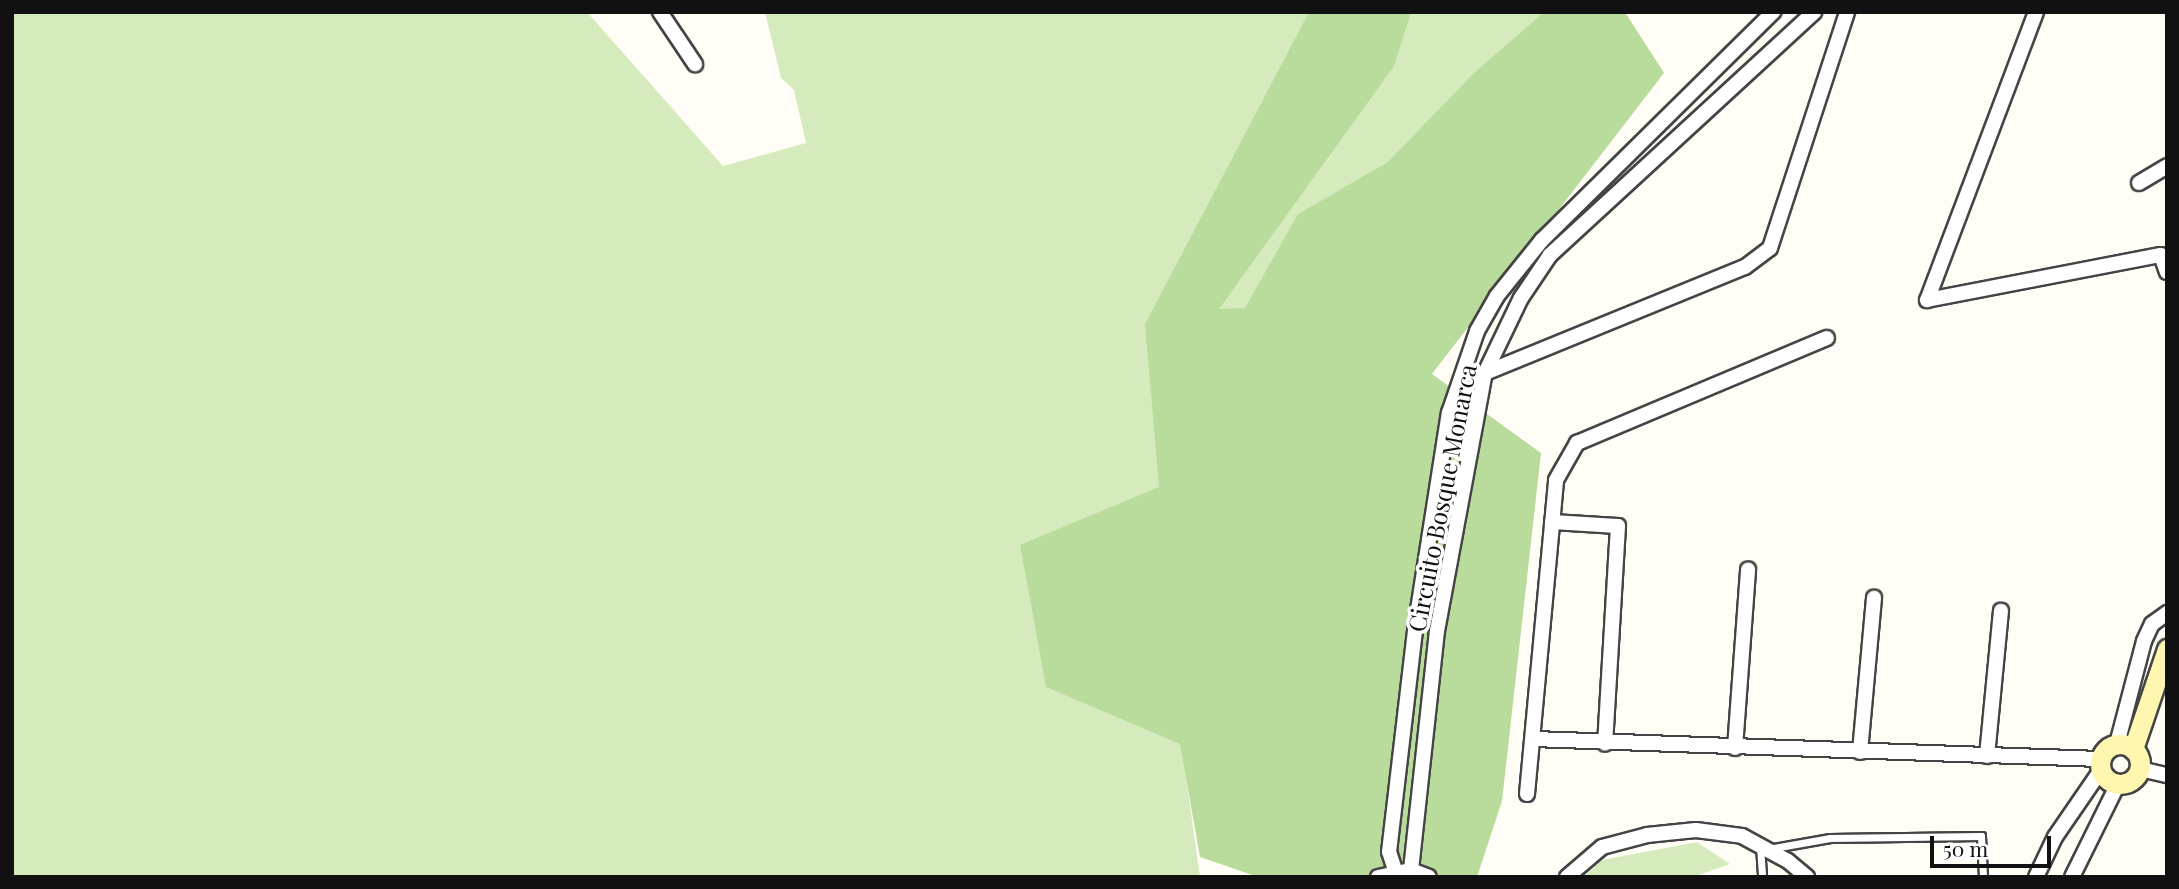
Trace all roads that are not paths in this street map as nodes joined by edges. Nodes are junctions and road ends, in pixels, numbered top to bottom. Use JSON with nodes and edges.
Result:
{"nodes":[{"id":1,"x":660,"y":12,"type":"edge"},
{"id":2,"x":1773,"y":12,"type":"edge"},
{"id":3,"x":1814,"y":12,"type":"edge"},
{"id":4,"x":1847,"y":12,"type":"edge"},
{"id":5,"x":2036,"y":12,"type":"edge"},
{"id":6,"x":695,"y":64,"type":"dead end"},
{"id":7,"x":2167,"y":166,"type":"edge"},
{"id":8,"x":2139,"y":183,"type":"dead end"},
{"id":9,"x":2167,"y":272,"type":"edge"},
{"id":10,"x":1826,"y":338,"type":"dead end"},
{"id":11,"x":1485,"y":373,"type":"junction"},
{"id":12,"x":1552,"y":522,"type":"junction"},
{"id":13,"x":1748,"y":569,"type":"dead end"},
{"id":14,"x":1874,"y":598,"type":"dead end"},
{"id":15,"x":2001,"y":611,"type":"dead end"},
{"id":16,"x":2167,"y":613,"type":"edge"},
{"id":17,"x":2167,"y":649,"type":"edge"},
{"id":18,"x":1533,"y":739,"type":"junction"},
{"id":19,"x":1605,"y":744,"type":"junction"},
{"id":20,"x":2125,"y":747,"type":"junction"},
{"id":21,"x":1735,"y":748,"type":"junction"},
{"id":22,"x":1860,"y":752,"type":"junction"},
{"id":23,"x":1987,"y":756,"type":"junction"},
{"id":24,"x":2101,"y":765,"type":"junction"},
{"id":25,"x":2140,"y":769,"type":"junction"},
{"id":26,"x":2167,"y":775,"type":"edge"},
{"id":27,"x":2118,"y":784,"type":"junction"},
{"id":28,"x":1527,"y":794,"type":"dead end"},
{"id":29,"x":1763,"y":848,"type":"junction"},
{"id":30,"x":1395,"y":870,"type":"junction"},
{"id":31,"x":1411,"y":870,"type":"junction"},
{"id":32,"x":1378,"y":877,"type":"edge"},
{"id":33,"x":1429,"y":877,"type":"edge"},
{"id":34,"x":1567,"y":877,"type":"edge"},
{"id":35,"x":1762,"y":877,"type":"edge"},
{"id":36,"x":1807,"y":877,"type":"edge"},
{"id":37,"x":1983,"y":877,"type":"edge"},
{"id":38,"x":2036,"y":877,"type":"edge"},
{"id":39,"x":2072,"y":877,"type":"edge"}],
"edges":[{"from":1,"to":6,"type":"street"},
{"from":2,"to":30,"type":"street","name":"Circuito Bosque Monarca"},
{"from":3,"to":11,"type":"street","name":"Circuito Bosque Monarca"},
{"from":4,"to":11,"type":"street"},
{"from":5,"to":9,"type":"street"},
{"from":7,"to":8,"type":"street"},
{"from":10,"to":12,"type":"street"},
{"from":11,"to":31,"type":"street","name":"Circuito Bosque Monarca"},
{"from":12,"to":18,"type":"street"},
{"from":12,"to":19,"type":"street"},
{"from":13,"to":21,"type":"street"},
{"from":14,"to":22,"type":"street"},
{"from":15,"to":23,"type":"street"},
{"from":16,"to":20,"type":"street"},
{"from":17,"to":20,"type":"street"},
{"from":18,"to":19,"type":"street"},
{"from":18,"to":28,"type":"street"},
{"from":19,"to":21,"type":"street"},
{"from":20,"to":24,"type":"street"},
{"from":20,"to":25,"type":"street"},
{"from":21,"to":22,"type":"street"},
{"from":22,"to":23,"type":"street"},
{"from":23,"to":24,"type":"street"},
{"from":24,"to":27,"type":"street"},
{"from":24,"to":38,"type":"street"},
{"from":25,"to":26,"type":"street"},
{"from":25,"to":27,"type":"street"},
{"from":27,"to":39,"type":"street"},
{"from":29,"to":34,"type":"street"},
{"from":29,"to":35,"type":"lane"},
{"from":29,"to":36,"type":"street"},
{"from":29,"to":37,"type":"lane"},
{"from":30,"to":31,"type":"street"},
{"from":30,"to":32,"type":"street"},
{"from":31,"to":33,"type":"street"}]}
